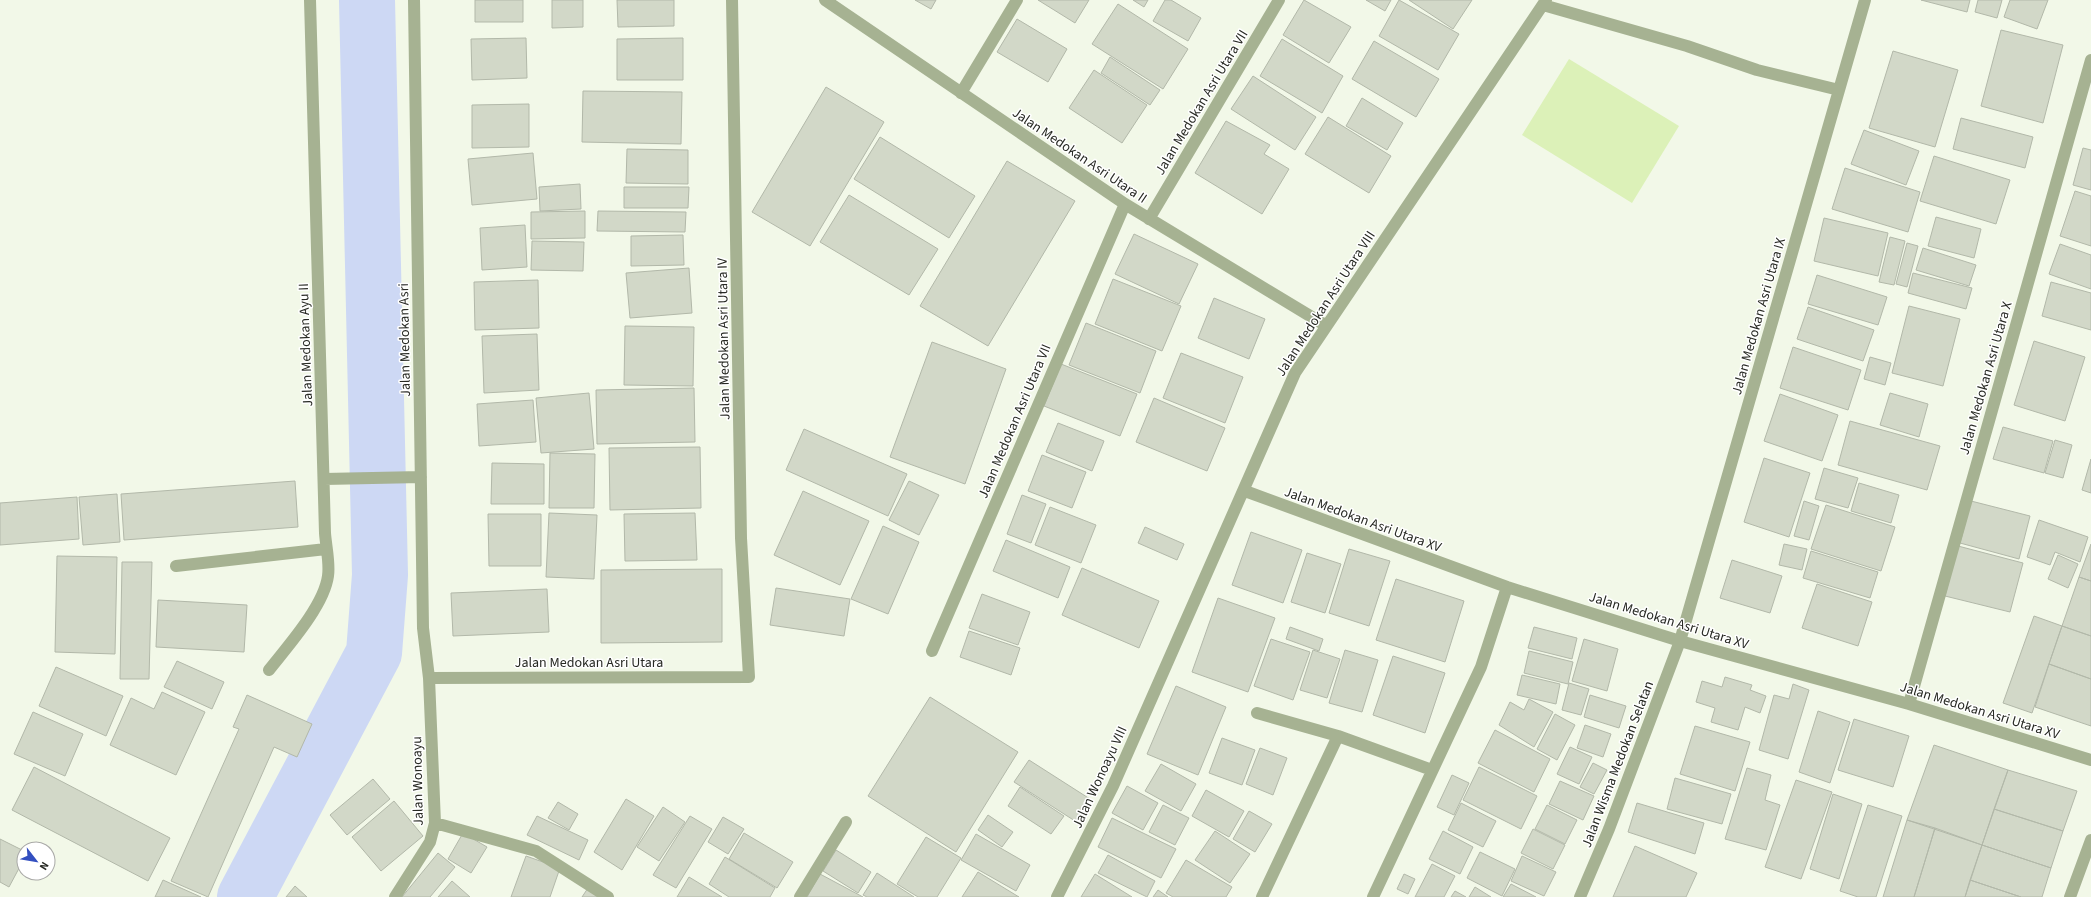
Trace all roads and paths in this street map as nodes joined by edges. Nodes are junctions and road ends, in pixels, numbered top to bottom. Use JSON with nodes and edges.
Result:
{"nodes":[{"id":1,"x":310,"y":0,"type":"edge"},
{"id":2,"x":414,"y":0,"type":"edge"},
{"id":3,"x":732,"y":0,"type":"edge"},
{"id":4,"x":825,"y":0,"type":"edge"},
{"id":5,"x":1017,"y":0,"type":"edge"},
{"id":6,"x":1279,"y":0,"type":"edge"},
{"id":7,"x":1865,"y":0,"type":"edge"},
{"id":8,"x":1544,"y":2,"type":"edge"},
{"id":9,"x":2091,"y":60,"type":"edge"},
{"id":10,"x":1839,"y":90,"type":"junction"},
{"id":11,"x":961,"y":93,"type":"junction"},
{"id":12,"x":1124,"y":204,"type":"junction"},
{"id":13,"x":1149,"y":219,"type":"junction"},
{"id":14,"x":1325,"y":326,"type":"junction"},
{"id":15,"x":421,"y":476,"type":"junction"},
{"id":16,"x":324,"y":479,"type":"junction"},
{"id":17,"x":1244,"y":491,"type":"junction"},
{"id":18,"x":326,"y":549,"type":"junction"},
{"id":19,"x":176,"y":566,"type":"dead end"},
{"id":20,"x":1507,"y":586,"type":"junction"},
{"id":21,"x":1680,"y":640,"type":"junction"},
{"id":22,"x":932,"y":651,"type":"dead end"},
{"id":23,"x":1165,"y":668,"type":"joint"},
{"id":24,"x":269,"y":670,"type":"dead end"},
{"id":25,"x":749,"y":677,"type":"joint"},
{"id":26,"x":429,"y":678,"type":"junction"},
{"id":27,"x":1909,"y":704,"type":"junction"},
{"id":28,"x":1257,"y":713,"type":"dead end"},
{"id":29,"x":1338,"y":736,"type":"junction"},
{"id":30,"x":2091,"y":760,"type":"edge"},
{"id":31,"x":1432,"y":770,"type":"junction"},
{"id":32,"x":846,"y":822,"type":"dead end"},
{"id":33,"x":435,"y":823,"type":"junction"},
{"id":34,"x":2091,"y":840,"type":"edge"},
{"id":35,"x":395,"y":897,"type":"edge"},
{"id":36,"x":608,"y":897,"type":"edge"},
{"id":37,"x":800,"y":897,"type":"edge"},
{"id":38,"x":1057,"y":897,"type":"edge"},
{"id":39,"x":1262,"y":897,"type":"edge"},
{"id":40,"x":1372,"y":897,"type":"edge"},
{"id":41,"x":1580,"y":897,"type":"edge"},
{"id":42,"x":2070,"y":897,"type":"edge"}],
"edges":[{"from":1,"to":16,"type":"street","name":"Jalan Medokan Ayu II"},
{"from":2,"to":15,"type":"street","name":"Jalan Medokan Asri"},
{"from":3,"to":25,"type":"street","name":"Jalan Medokan Asri Utara IV"},
{"from":4,"to":11,"type":"street","name":"Jalan Medokan Asri Utara II"},
{"from":5,"to":11,"type":"street"},
{"from":6,"to":13,"type":"street","name":"Jalan Medokan Asri Utara VII"},
{"from":7,"to":10,"type":"street","name":"Jalan Medokan Asri Utara IX"},
{"from":8,"to":10,"type":"street"},
{"from":8,"to":14,"type":"street","name":"Jalan Medokan Asri Utara VIII"},
{"from":9,"to":27,"type":"street","name":"Jalan Medokan Asri Utara X"},
{"from":10,"to":21,"type":"street","name":"Jalan Medokan Asri Utara IX"},
{"from":11,"to":12,"type":"street","name":"Jalan Medokan Asri Utara II"},
{"from":12,"to":13,"type":"street","name":"Jalan Medokan Asri Utara II"},
{"from":12,"to":22,"type":"street","name":"Jalan Medokan Asri Utara VII"},
{"from":13,"to":14,"type":"street","name":"Jalan Medokan Asri Utara II"},
{"from":14,"to":17,"type":"street","name":"Jalan Medokan Asri Utara VIII"},
{"from":15,"to":16,"type":"street"},
{"from":15,"to":26,"type":"street","name":"Jalan Medokan Asri"},
{"from":16,"to":18,"type":"street","name":"Jalan Medokan Ayu II"},
{"from":17,"to":20,"type":"street","name":"Jalan Medokan Asri Utara XV"},
{"from":17,"to":23,"type":"street","name":"Jalan Medokan Asri Utara VIII"},
{"from":18,"to":19,"type":"street"},
{"from":18,"to":24,"type":"street","name":"Jalan Medokan Ayu II"},
{"from":20,"to":21,"type":"street","name":"Jalan Medokan Asri Utara XV"},
{"from":20,"to":31,"type":"street"},
{"from":21,"to":27,"type":"street","name":"Jalan Medokan Asri Utara XV"},
{"from":21,"to":41,"type":"street","name":"Jalan Wisma Medokan Selatan"},
{"from":23,"to":38,"type":"street","name":"Jalan Wonoayu VIII"},
{"from":25,"to":26,"type":"street","name":"Jalan Medokan Asri Utara"},
{"from":26,"to":33,"type":"street","name":"Jalan Wonoayu"},
{"from":27,"to":30,"type":"street","name":"Jalan Medokan Asri Utara XV"},
{"from":28,"to":29,"type":"street"},
{"from":29,"to":31,"type":"street"},
{"from":29,"to":39,"type":"street"},
{"from":31,"to":40,"type":"street"},
{"from":32,"to":37,"type":"street"},
{"from":33,"to":35,"type":"street","name":"Jalan Wonoayu"},
{"from":33,"to":36,"type":"street"},
{"from":34,"to":42,"type":"street"}]}
